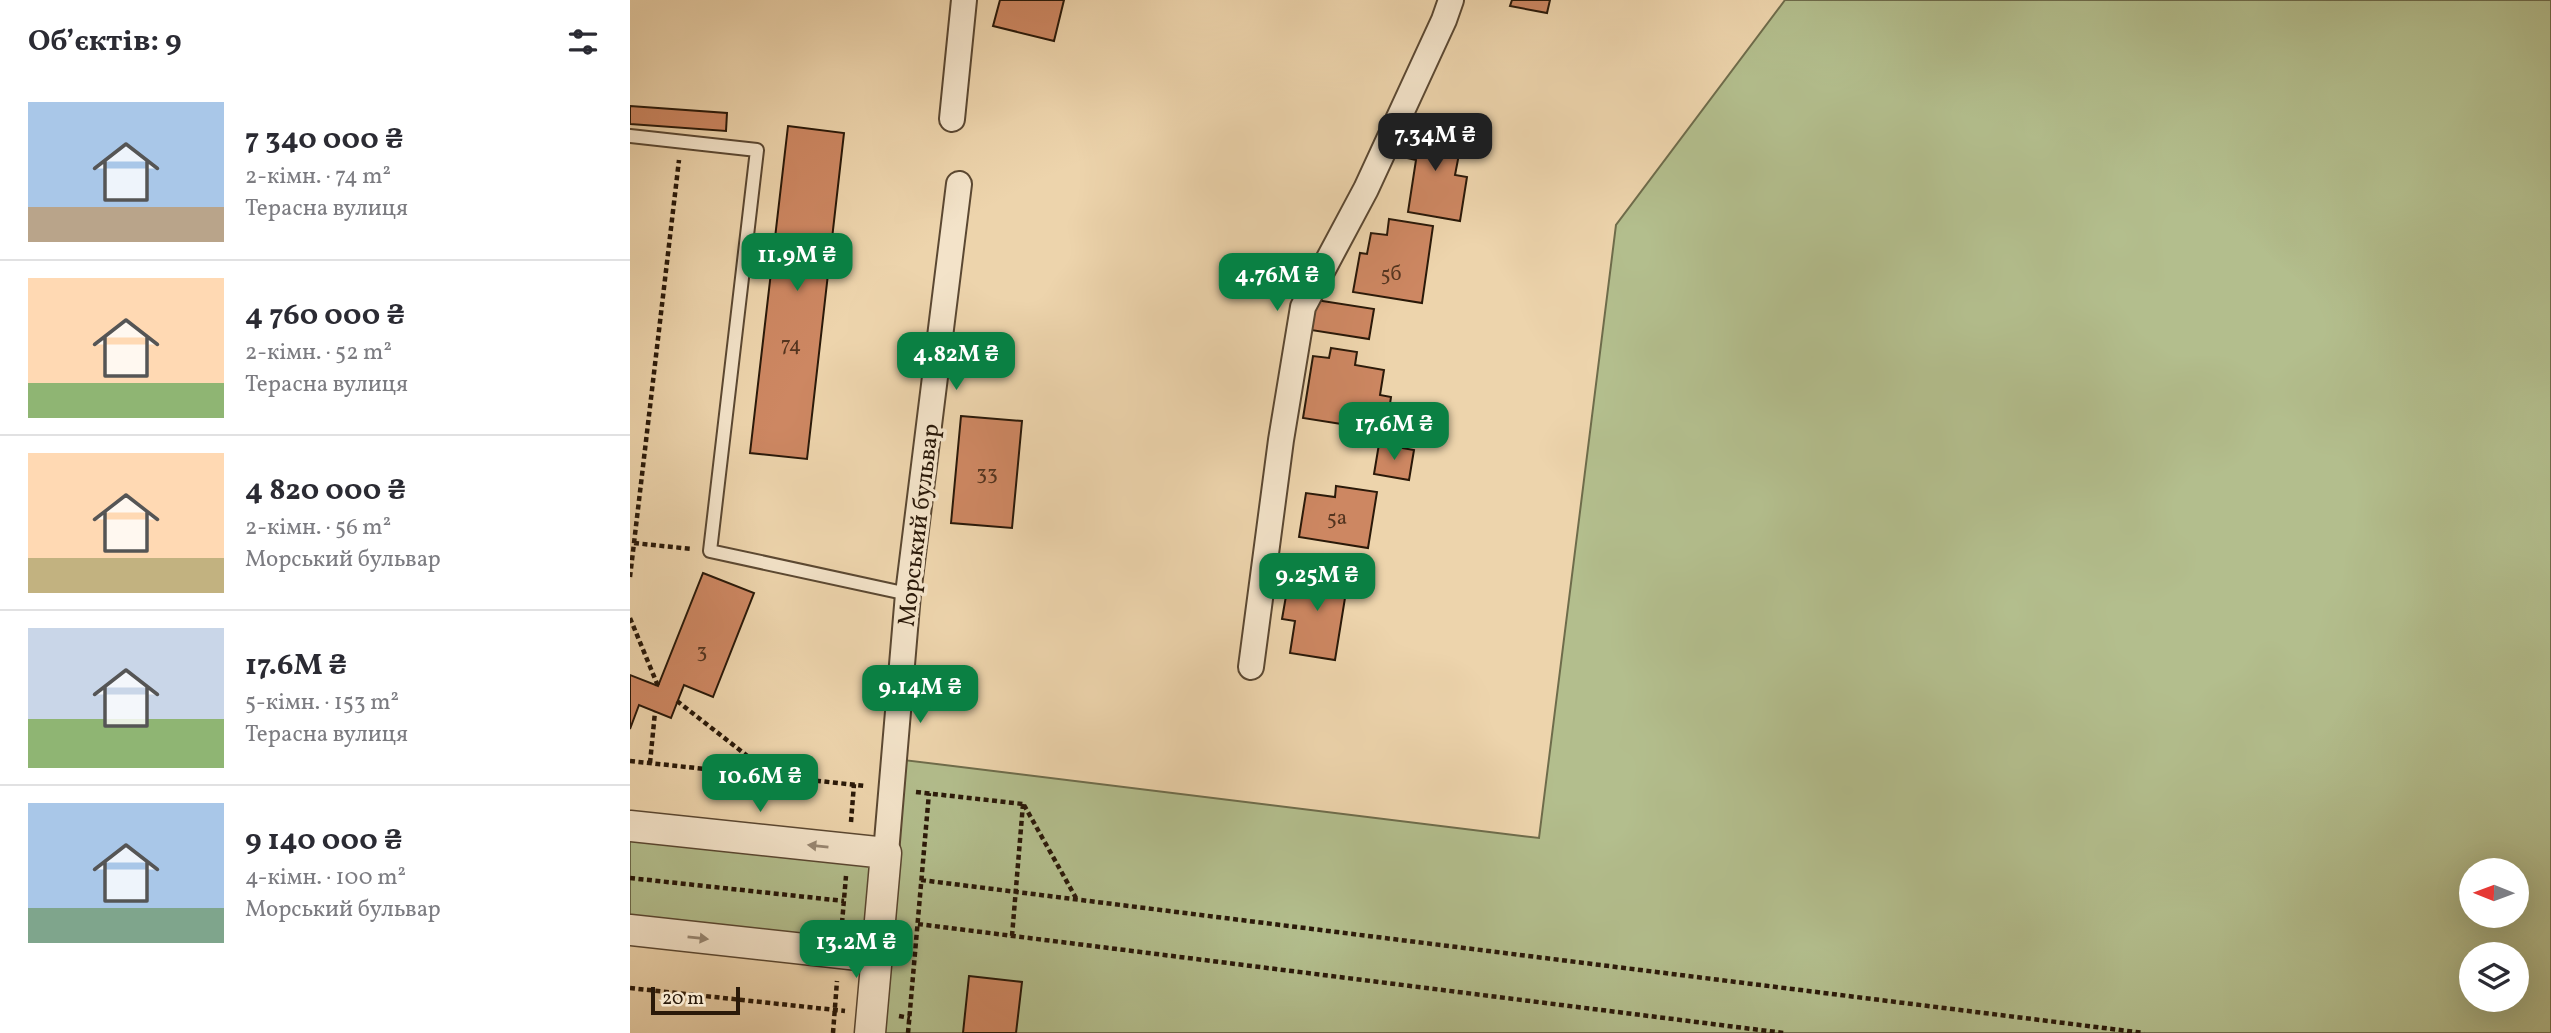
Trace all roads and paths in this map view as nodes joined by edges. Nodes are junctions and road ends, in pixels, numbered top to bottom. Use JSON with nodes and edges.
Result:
{"nodes":[{"id":1,"x":964,"y":0,"type":"edge"},
{"id":2,"x":1451,"y":0,"type":"edge"},
{"id":3,"x":952,"y":119,"type":"dead end"},
{"id":4,"x":630,"y":136,"type":"edge"},
{"id":5,"x":681,"y":142,"type":"junction"},
{"id":6,"x":959,"y":184,"type":"dead end"},
{"id":7,"x":634,"y":543,"type":"junction"},
{"id":8,"x":710,"y":551,"type":"junction"},
{"id":9,"x":630,"y":577,"type":"edge"},
{"id":10,"x":908,"y":594,"type":"junction"},
{"id":11,"x":630,"y":618,"type":"edge"},
{"id":12,"x":1251,"y":667,"type":"dead end"},
{"id":13,"x":658,"y":686,"type":"dead end"},
{"id":14,"x":677,"y":701,"type":"dead end"},
{"id":15,"x":655,"y":712,"type":"dead end"},
{"id":16,"x":630,"y":761,"type":"edge"},
{"id":17,"x":650,"y":763,"type":"junction"},
{"id":18,"x":774,"y":776,"type":"junction"},
{"id":19,"x":854,"y":785,"type":"dead end"},
{"id":20,"x":1023,"y":804,"type":"junction"},
{"id":21,"x":630,"y":826,"type":"edge"},
{"id":22,"x":886,"y":853,"type":"junction"},
{"id":23,"x":630,"y":878,"type":"edge"},
{"id":24,"x":922,"y":880,"type":"junction"},
{"id":25,"x":1015,"y":891,"type":"junction"},
{"id":26,"x":1076,"y":898,"type":"junction"},
{"id":27,"x":844,"y":901,"type":"dead end"},
{"id":28,"x":918,"y":925,"type":"junction"},
{"id":29,"x":630,"y":930,"type":"edge"},
{"id":30,"x":1012,"y":936,"type":"junction"},
{"id":31,"x":877,"y":957,"type":"junction"},
{"id":32,"x":630,"y":988,"type":"edge"},
{"id":33,"x":832,"y":1033,"type":"edge"},
{"id":34,"x":870,"y":1033,"type":"edge"},
{"id":35,"x":908,"y":1033,"type":"edge"},
{"id":36,"x":1784,"y":1033,"type":"edge"},
{"id":37,"x":2144,"y":1033,"type":"edge"}],
"edges":[{"from":1,"to":3,"type":"street"},
{"from":2,"to":12,"type":"street"},
{"from":4,"to":5,"type":"lane"},
{"from":5,"to":7,"type":"path"},
{"from":5,"to":8,"type":"lane"},
{"from":6,"to":10,"type":"street","name":"Морський бульвар"},
{"from":7,"to":8,"type":"path"},
{"from":7,"to":9,"type":"path"},
{"from":8,"to":10,"type":"lane"},
{"from":10,"to":22,"type":"street","name":"Морський бульвар"},
{"from":11,"to":13,"type":"path"},
{"from":14,"to":18,"type":"path"},
{"from":15,"to":17,"type":"path"},
{"from":16,"to":17,"type":"path"},
{"from":17,"to":18,"type":"path"},
{"from":18,"to":19,"type":"path"},
{"from":20,"to":24,"type":"path"},
{"from":20,"to":25,"type":"path"},
{"from":20,"to":26,"type":"path"},
{"from":22,"to":21,"type":"street","one_way":true},
{"from":22,"to":31,"type":"street","name":"Морський бульвар"},
{"from":23,"to":27,"type":"path"},
{"from":24,"to":25,"type":"path"},
{"from":24,"to":28,"type":"path"},
{"from":25,"to":26,"type":"path"},
{"from":25,"to":30,"type":"path"},
{"from":26,"to":37,"type":"path"},
{"from":28,"to":30,"type":"path"},
{"from":28,"to":35,"type":"path"},
{"from":29,"to":31,"type":"street","one_way":true},
{"from":30,"to":36,"type":"path"},
{"from":31,"to":34,"type":"street","name":"Морський бульвар"},
{"from":32,"to":33,"type":"path"}]}
